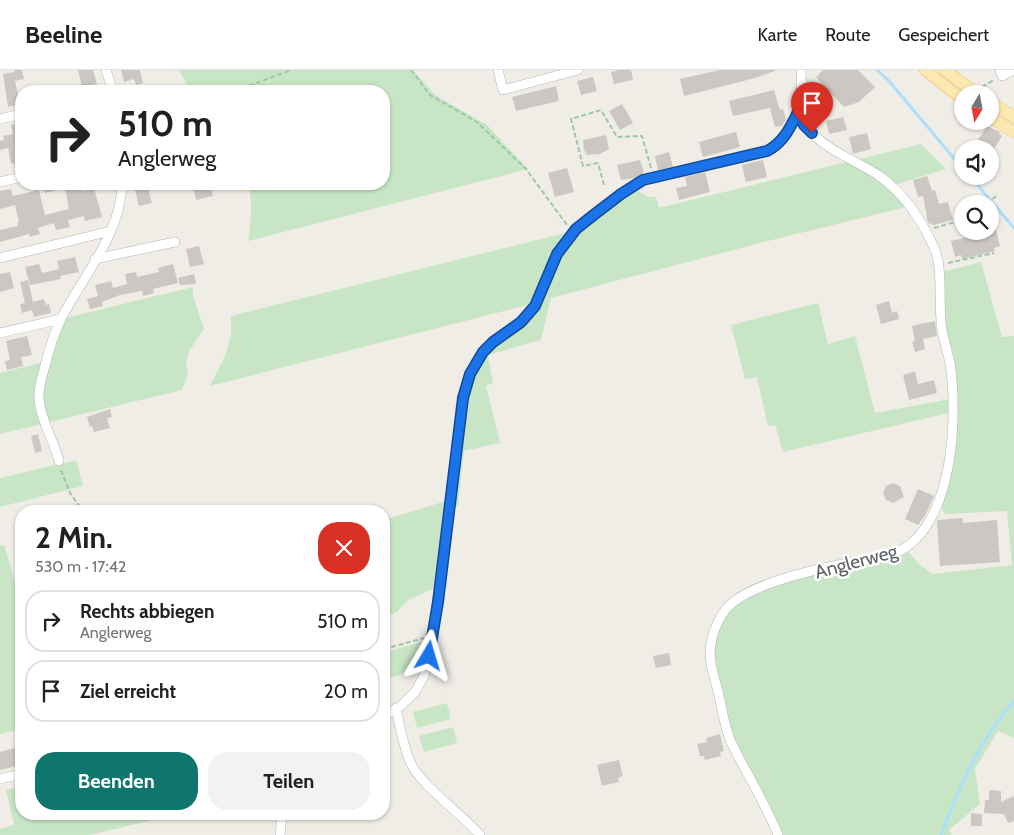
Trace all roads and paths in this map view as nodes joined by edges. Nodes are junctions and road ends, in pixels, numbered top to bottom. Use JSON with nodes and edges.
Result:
{"nodes":[{"id":1,"x":106,"y":70,"type":"edge"},
{"id":2,"x":291,"y":70,"type":"edge"},
{"id":3,"x":412,"y":70,"type":"edge"},
{"id":4,"x":498,"y":70,"type":"edge"},
{"id":5,"x":578,"y":70,"type":"edge"},
{"id":6,"x":800,"y":70,"type":"edge"},
{"id":7,"x":926,"y":70,"type":"edge"},
{"id":8,"x":946,"y":70,"type":"edge"},
{"id":9,"x":1014,"y":70,"type":"edge"},
{"id":10,"x":1001,"y":73,"type":"edge"},
{"id":11,"x":111,"y":85,"type":"edge"},
{"id":12,"x":251,"y":85,"type":"edge"},
{"id":13,"x":966,"y":85,"type":"edge"},
{"id":14,"x":985,"y":85,"type":"edge"},
{"id":15,"x":954,"y":92,"type":"edge"},
{"id":16,"x":999,"y":108,"type":"edge"},
{"id":17,"x":798,"y":112,"type":"junction"},
{"id":18,"x":15,"y":115,"type":"edge"},
{"id":19,"x":1014,"y":117,"type":"edge"},
{"id":20,"x":0,"y":119,"type":"edge"},
{"id":21,"x":999,"y":123,"type":"edge"},
{"id":22,"x":1014,"y":132,"type":"edge"},
{"id":23,"x":15,"y":178,"type":"edge"},
{"id":24,"x":654,"y":178,"type":"junction"},
{"id":25,"x":0,"y":182,"type":"edge"},
{"id":26,"x":604,"y":185,"type":"dead end"},
{"id":27,"x":121,"y":190,"type":"edge"},
{"id":28,"x":954,"y":222,"type":"edge"},
{"id":29,"x":924,"y":230,"type":"junction"},
{"id":30,"x":111,"y":231,"type":"junction"},
{"id":31,"x":573,"y":233,"type":"junction"},
{"id":32,"x":175,"y":242,"type":"dead end"},
{"id":33,"x":994,"y":253,"type":"dead end"},
{"id":34,"x":0,"y":258,"type":"edge"},
{"id":35,"x":95,"y":259,"type":"junction"},
{"id":36,"x":938,"y":266,"type":"junction"},
{"id":37,"x":61,"y":319,"type":"junction"},
{"id":38,"x":0,"y":333,"type":"edge"},
{"id":39,"x":59,"y":461,"type":"joint"},
{"id":40,"x":79,"y":505,"type":"edge"},
{"id":41,"x":431,"y":636,"type":"junction"},
{"id":42,"x":390,"y":647,"type":"edge"},
{"id":43,"x":396,"y":708,"type":"junction"},
{"id":44,"x":390,"y":712,"type":"edge"},
{"id":45,"x":15,"y":775,"type":"edge"},
{"id":46,"x":0,"y":779,"type":"edge"},
{"id":47,"x":281,"y":820,"type":"edge"},
{"id":48,"x":280,"y":835,"type":"edge"},
{"id":49,"x":480,"y":835,"type":"edge"},
{"id":50,"x":778,"y":835,"type":"edge"}],
"edges":[{"from":1,"to":11,"type":"street"},
{"from":2,"to":12,"type":"path"},
{"from":3,"to":31,"type":"path"},
{"from":4,"to":5,"type":"street"},
{"from":6,"to":17,"type":"street"},
{"from":7,"to":15,"type":"main road"},
{"from":8,"to":13,"type":"main road"},
{"from":9,"to":10,"type":"street"},
{"from":10,"to":14,"type":"path"},
{"from":16,"to":19,"type":"main road"},
{"from":17,"to":24,"type":"street"},
{"from":17,"to":29,"type":"street","name":"Anglerweg"},
{"from":18,"to":20,"type":"street"},
{"from":21,"to":22,"type":"main road"},
{"from":23,"to":25,"type":"street"},
{"from":24,"to":26,"type":"path"},
{"from":24,"to":31,"type":"street"},
{"from":27,"to":30,"type":"street"},
{"from":28,"to":29,"type":"path"},
{"from":29,"to":36,"type":"street","name":"Anglerweg"},
{"from":30,"to":34,"type":"street"},
{"from":30,"to":35,"type":"street"},
{"from":31,"to":41,"type":"street"},
{"from":32,"to":35,"type":"street"},
{"from":33,"to":36,"type":"path"},
{"from":35,"to":37,"type":"street"},
{"from":36,"to":50,"type":"street","name":"Anglerweg"},
{"from":37,"to":38,"type":"street"},
{"from":37,"to":39,"type":"street"},
{"from":39,"to":40,"type":"path"},
{"from":41,"to":42,"type":"path"},
{"from":41,"to":43,"type":"street"},
{"from":43,"to":44,"type":"street"},
{"from":43,"to":49,"type":"street"},
{"from":45,"to":46,"type":"street"},
{"from":47,"to":48,"type":"street"}]}
